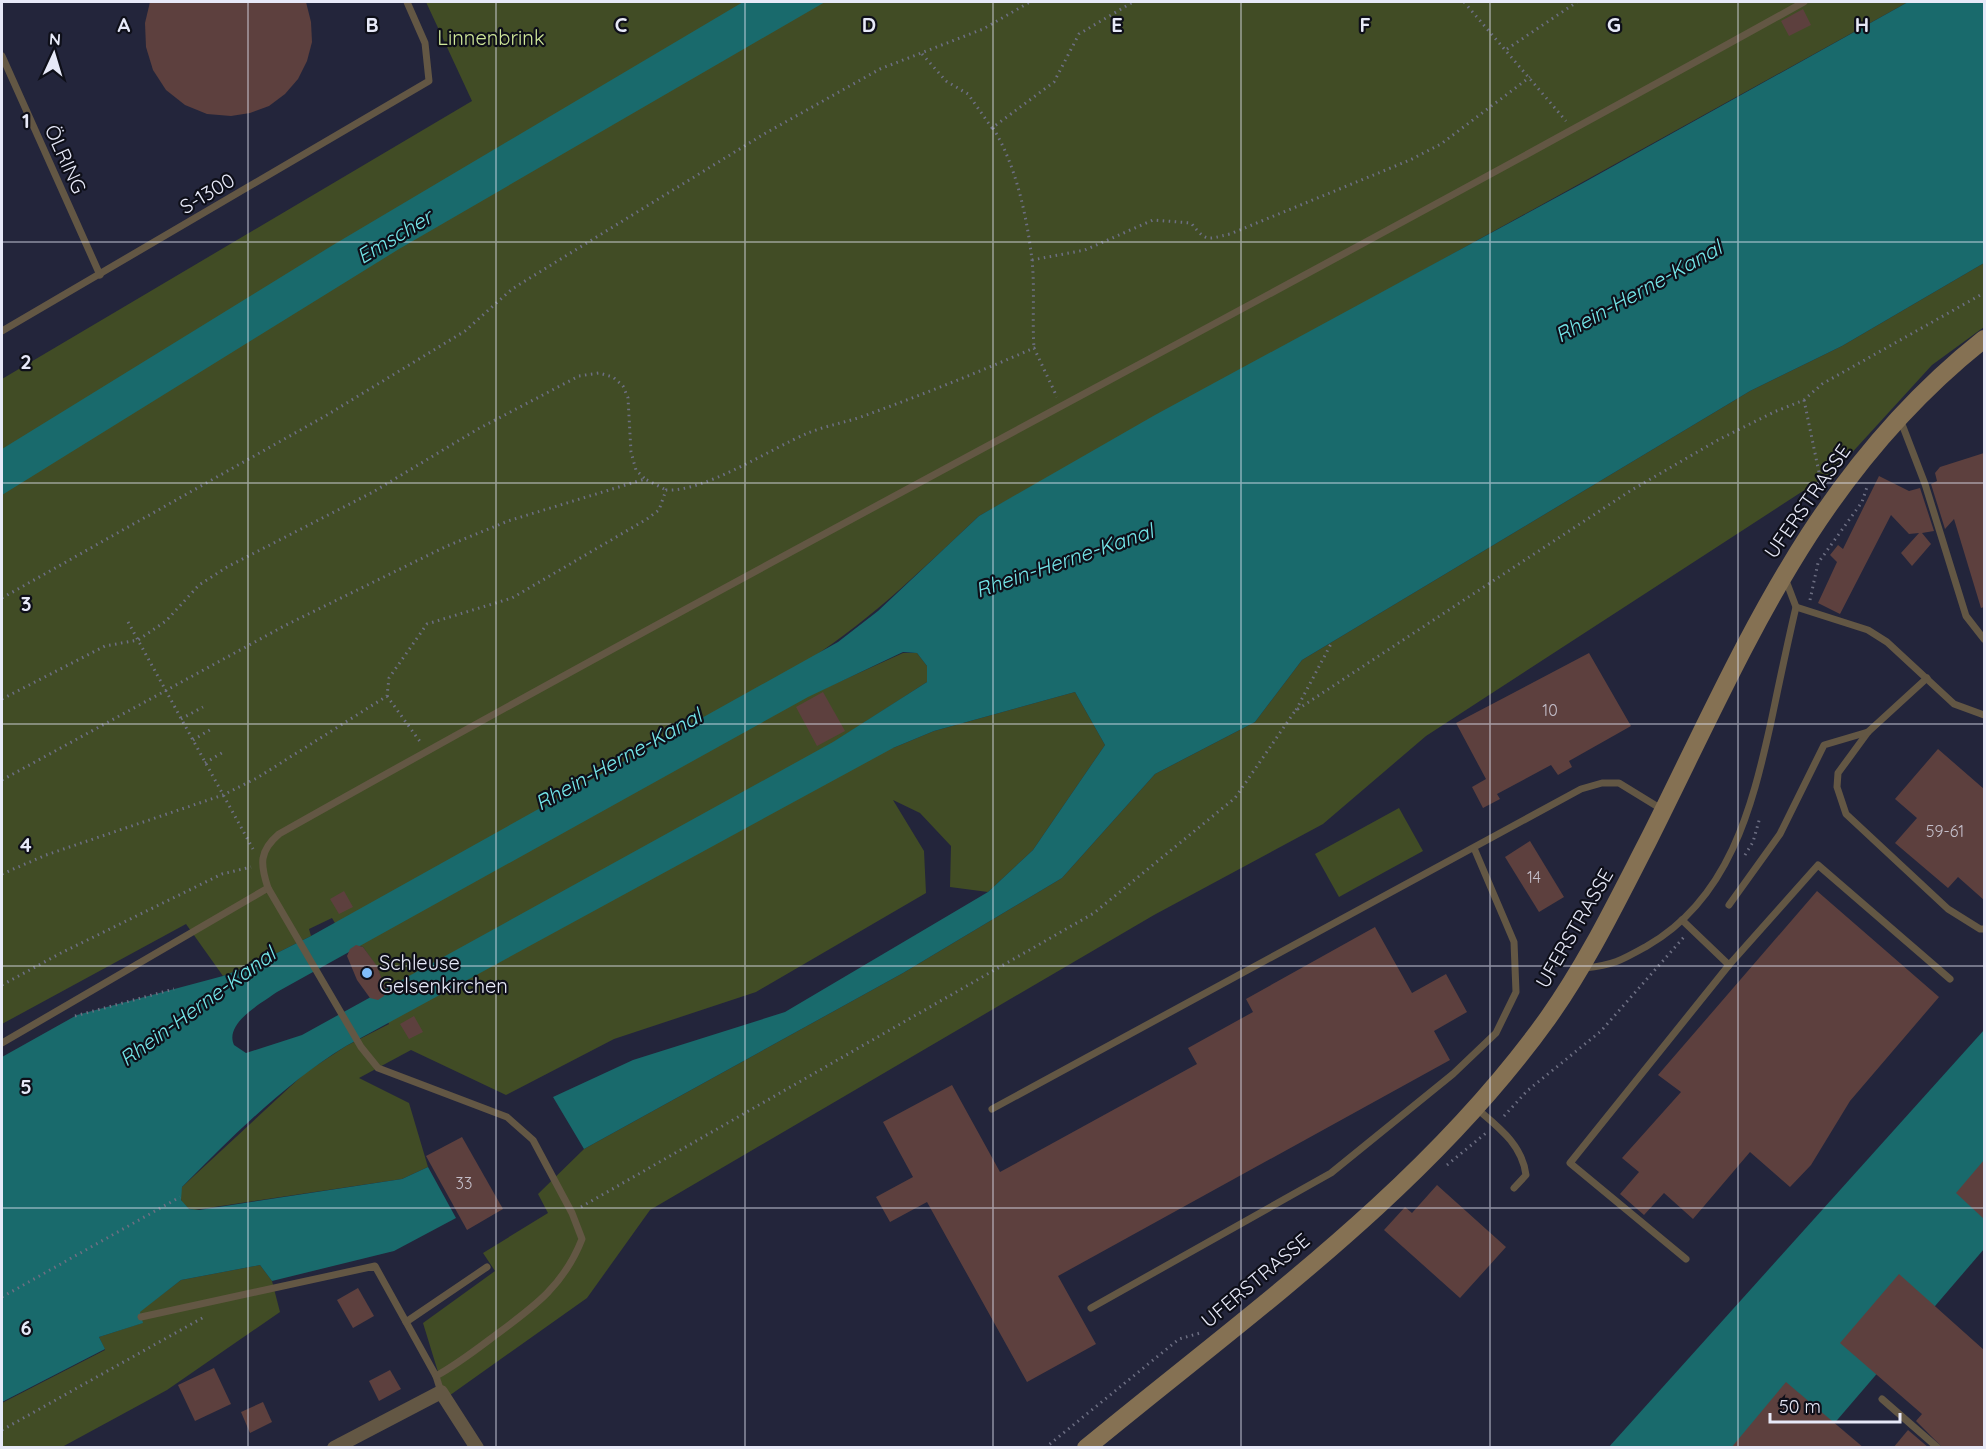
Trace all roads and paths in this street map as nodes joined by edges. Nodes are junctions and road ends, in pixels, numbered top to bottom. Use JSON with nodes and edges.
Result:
{"nodes":[{"id":1,"x":407,"y":2,"type":"edge"},
{"id":2,"x":1030,"y":2,"type":"edge"},
{"id":3,"x":1133,"y":2,"type":"edge"},
{"id":4,"x":1464,"y":2,"type":"edge"},
{"id":5,"x":1577,"y":2,"type":"edge"},
{"id":6,"x":1804,"y":2,"type":"edge"},
{"id":7,"x":1507,"y":50,"type":"junction"},
{"id":8,"x":922,"y":54,"type":"junction"},
{"id":9,"x":2,"y":56,"type":"edge"},
{"id":10,"x":1530,"y":77,"type":"junction"},
{"id":11,"x":992,"y":128,"type":"junction"},
{"id":12,"x":1574,"y":130,"type":"junction"},
{"id":13,"x":1032,"y":260,"type":"junction"},
{"id":14,"x":100,"y":275,"type":"junction"},
{"id":15,"x":1984,"y":293,"type":"edge"},
{"id":16,"x":2,"y":331,"type":"edge"},
{"id":17,"x":1984,"y":339,"type":"edge"},
{"id":18,"x":1034,"y":348,"type":"junction"},
{"id":19,"x":1804,"y":400,"type":"junction"},
{"id":20,"x":1062,"y":406,"type":"junction"},
{"id":21,"x":1900,"y":416,"type":"junction"},
{"id":22,"x":645,"y":479,"type":"junction"},
{"id":23,"x":1822,"y":486,"type":"junction"},
{"id":24,"x":666,"y":490,"type":"junction"},
{"id":25,"x":1821,"y":501,"type":"junction"},
{"id":26,"x":1783,"y":573,"type":"junction"},
{"id":27,"x":2,"y":598,"type":"edge"},
{"id":28,"x":1796,"y":607,"type":"junction"},
{"id":29,"x":128,"y":622,"type":"dead end"},
{"id":30,"x":1984,"y":639,"type":"edge"},
{"id":31,"x":138,"y":640,"type":"junction"},
{"id":32,"x":1332,"y":642,"type":"dead end"},
{"id":33,"x":1927,"y":678,"type":"junction"},
{"id":34,"x":166,"y":692,"type":"junction"},
{"id":35,"x":387,"y":696,"type":"junction"},
{"id":36,"x":2,"y":699,"type":"edge"},
{"id":37,"x":203,"y":707,"type":"dead end"},
{"id":38,"x":1295,"y":711,"type":"junction"},
{"id":39,"x":1984,"y":715,"type":"edge"},
{"id":40,"x":181,"y":719,"type":"junction"},
{"id":41,"x":213,"y":728,"type":"dead end"},
{"id":42,"x":1868,"y":732,"type":"junction"},
{"id":43,"x":193,"y":740,"type":"junction"},
{"id":44,"x":427,"y":750,"type":"junction"},
{"id":45,"x":225,"y":751,"type":"dead end"},
{"id":46,"x":205,"y":763,"type":"junction"},
{"id":47,"x":2,"y":780,"type":"edge"},
{"id":48,"x":223,"y":795,"type":"junction"},
{"id":49,"x":1663,"y":810,"type":"junction"},
{"id":50,"x":1474,"y":848,"type":"junction"},
{"id":51,"x":261,"y":855,"type":"junction"},
{"id":52,"x":261,"y":864,"type":"junction"},
{"id":53,"x":2,"y":874,"type":"edge"},
{"id":54,"x":268,"y":888,"type":"junction"},
{"id":55,"x":1729,"y":905,"type":"dead end"},
{"id":56,"x":1682,"y":920,"type":"junction"},
{"id":57,"x":1984,"y":928,"type":"edge"},
{"id":58,"x":1729,"y":965,"type":"junction"},
{"id":59,"x":1579,"y":968,"type":"junction"},
{"id":60,"x":1950,"y":979,"type":"dead end"},
{"id":61,"x":2,"y":985,"type":"edge"},
{"id":62,"x":174,"y":989,"type":"dead end"},
{"id":63,"x":68,"y":1020,"type":"dead end"},
{"id":64,"x":2,"y":1043,"type":"edge"},
{"id":65,"x":1476,"y":1108,"type":"junction"},
{"id":66,"x":992,"y":1109,"type":"dead end"},
{"id":67,"x":1514,"y":1188,"type":"dead end"},
{"id":68,"x":180,"y":1197,"type":"dead end"},
{"id":69,"x":572,"y":1213,"type":"junction"},
{"id":70,"x":1686,"y":1259,"type":"dead end"},
{"id":71,"x":487,"y":1267,"type":"dead end"},
{"id":72,"x":2,"y":1297,"type":"edge"},
{"id":73,"x":1091,"y":1308,"type":"dead end"},
{"id":74,"x":141,"y":1317,"type":"dead end"},
{"id":75,"x":205,"y":1317,"type":"dead end"},
{"id":76,"x":406,"y":1322,"type":"junction"},
{"id":77,"x":1210,"y":1330,"type":"dead end"},
{"id":78,"x":436,"y":1376,"type":"junction"},
{"id":79,"x":441,"y":1392,"type":"junction"},
{"id":80,"x":1882,"y":1399,"type":"dead end"},
{"id":81,"x":2,"y":1430,"type":"edge"},
{"id":82,"x":334,"y":1448,"type":"edge"},
{"id":83,"x":477,"y":1448,"type":"edge"},
{"id":84,"x":1045,"y":1448,"type":"edge"},
{"id":85,"x":1086,"y":1448,"type":"edge"},
{"id":86,"x":1938,"y":1448,"type":"edge"}],
"edges":[{"from":1,"to":14,"type":"lane","name":"S-1300"},
{"from":2,"to":8,"type":"path"},
{"from":3,"to":11,"type":"path"},
{"from":4,"to":7,"type":"path"},
{"from":5,"to":7,"type":"path"},
{"from":6,"to":12,"type":"lane"},
{"from":7,"to":10,"type":"path"},
{"from":8,"to":11,"type":"path"},
{"from":8,"to":27,"type":"path"},
{"from":9,"to":14,"type":"lane","name":"ÖLRING"},
{"from":10,"to":12,"type":"path"},
{"from":10,"to":13,"type":"path"},
{"from":11,"to":13,"type":"path"},
{"from":12,"to":20,"type":"lane"},
{"from":13,"to":18,"type":"path"},
{"from":14,"to":16,"type":"lane","name":"S-1300"},
{"from":15,"to":19,"type":"path"},
{"from":17,"to":21,"type":"main road","name":"UFERSTRASSE"},
{"from":18,"to":20,"type":"path"},
{"from":18,"to":24,"type":"path"},
{"from":19,"to":23,"type":"path"},
{"from":19,"to":38,"type":"path"},
{"from":20,"to":44,"type":"lane"},
{"from":21,"to":25,"type":"main road","name":"UFERSTRASSE"},
{"from":21,"to":30,"type":"lane"},
{"from":22,"to":24,"type":"path"},
{"from":22,"to":31,"type":"path"},
{"from":22,"to":34,"type":"path"},
{"from":23,"to":25,"type":"path"},
{"from":23,"to":25,"type":"path"},
{"from":24,"to":35,"type":"path"},
{"from":25,"to":26,"type":"main road","name":"UFERSTRASSE"},
{"from":26,"to":28,"type":"lane"},
{"from":26,"to":49,"type":"main road","name":"UFERSTRASSE"},
{"from":28,"to":33,"type":"lane"},
{"from":28,"to":56,"type":"lane"},
{"from":29,"to":31,"type":"path"},
{"from":31,"to":34,"type":"path"},
{"from":31,"to":36,"type":"path"},
{"from":32,"to":38,"type":"path"},
{"from":33,"to":39,"type":"lane"},
{"from":33,"to":42,"type":"lane"},
{"from":34,"to":40,"type":"path"},
{"from":34,"to":47,"type":"path"},
{"from":35,"to":44,"type":"path"},
{"from":35,"to":48,"type":"path"},
{"from":37,"to":40,"type":"path"},
{"from":38,"to":69,"type":"path"},
{"from":40,"to":43,"type":"path"},
{"from":41,"to":43,"type":"path"},
{"from":42,"to":55,"type":"lane"},
{"from":42,"to":57,"type":"lane"},
{"from":43,"to":46,"type":"path"},
{"from":44,"to":51,"type":"lane"},
{"from":45,"to":46,"type":"path"},
{"from":46,"to":48,"type":"path"},
{"from":48,"to":51,"type":"path"},
{"from":48,"to":53,"type":"path"},
{"from":49,"to":50,"type":"lane"},
{"from":49,"to":59,"type":"main road","name":"UFERSTRASSE"},
{"from":50,"to":66,"type":"lane"},
{"from":50,"to":73,"type":"lane"},
{"from":51,"to":52,"type":"lane"},
{"from":52,"to":54,"type":"lane"},
{"from":52,"to":61,"type":"path"},
{"from":54,"to":64,"type":"lane"},
{"from":54,"to":69,"type":"lane"},
{"from":56,"to":58,"type":"lane"},
{"from":56,"to":59,"type":"lane"},
{"from":58,"to":60,"type":"lane"},
{"from":58,"to":70,"type":"lane"},
{"from":59,"to":65,"type":"main road","name":"UFERSTRASSE"},
{"from":62,"to":63,"type":"path"},
{"from":65,"to":67,"type":"lane"},
{"from":65,"to":85,"type":"main road","name":"UFERSTRASSE"},
{"from":68,"to":72,"type":"path"},
{"from":69,"to":78,"type":"lane"},
{"from":71,"to":76,"type":"lane"},
{"from":74,"to":76,"type":"lane"},
{"from":75,"to":81,"type":"path"},
{"from":76,"to":78,"type":"lane"},
{"from":77,"to":84,"type":"path"},
{"from":78,"to":79,"type":"lane"},
{"from":79,"to":82,"type":"street"},
{"from":79,"to":83,"type":"street"},
{"from":80,"to":86,"type":"lane"}]}
